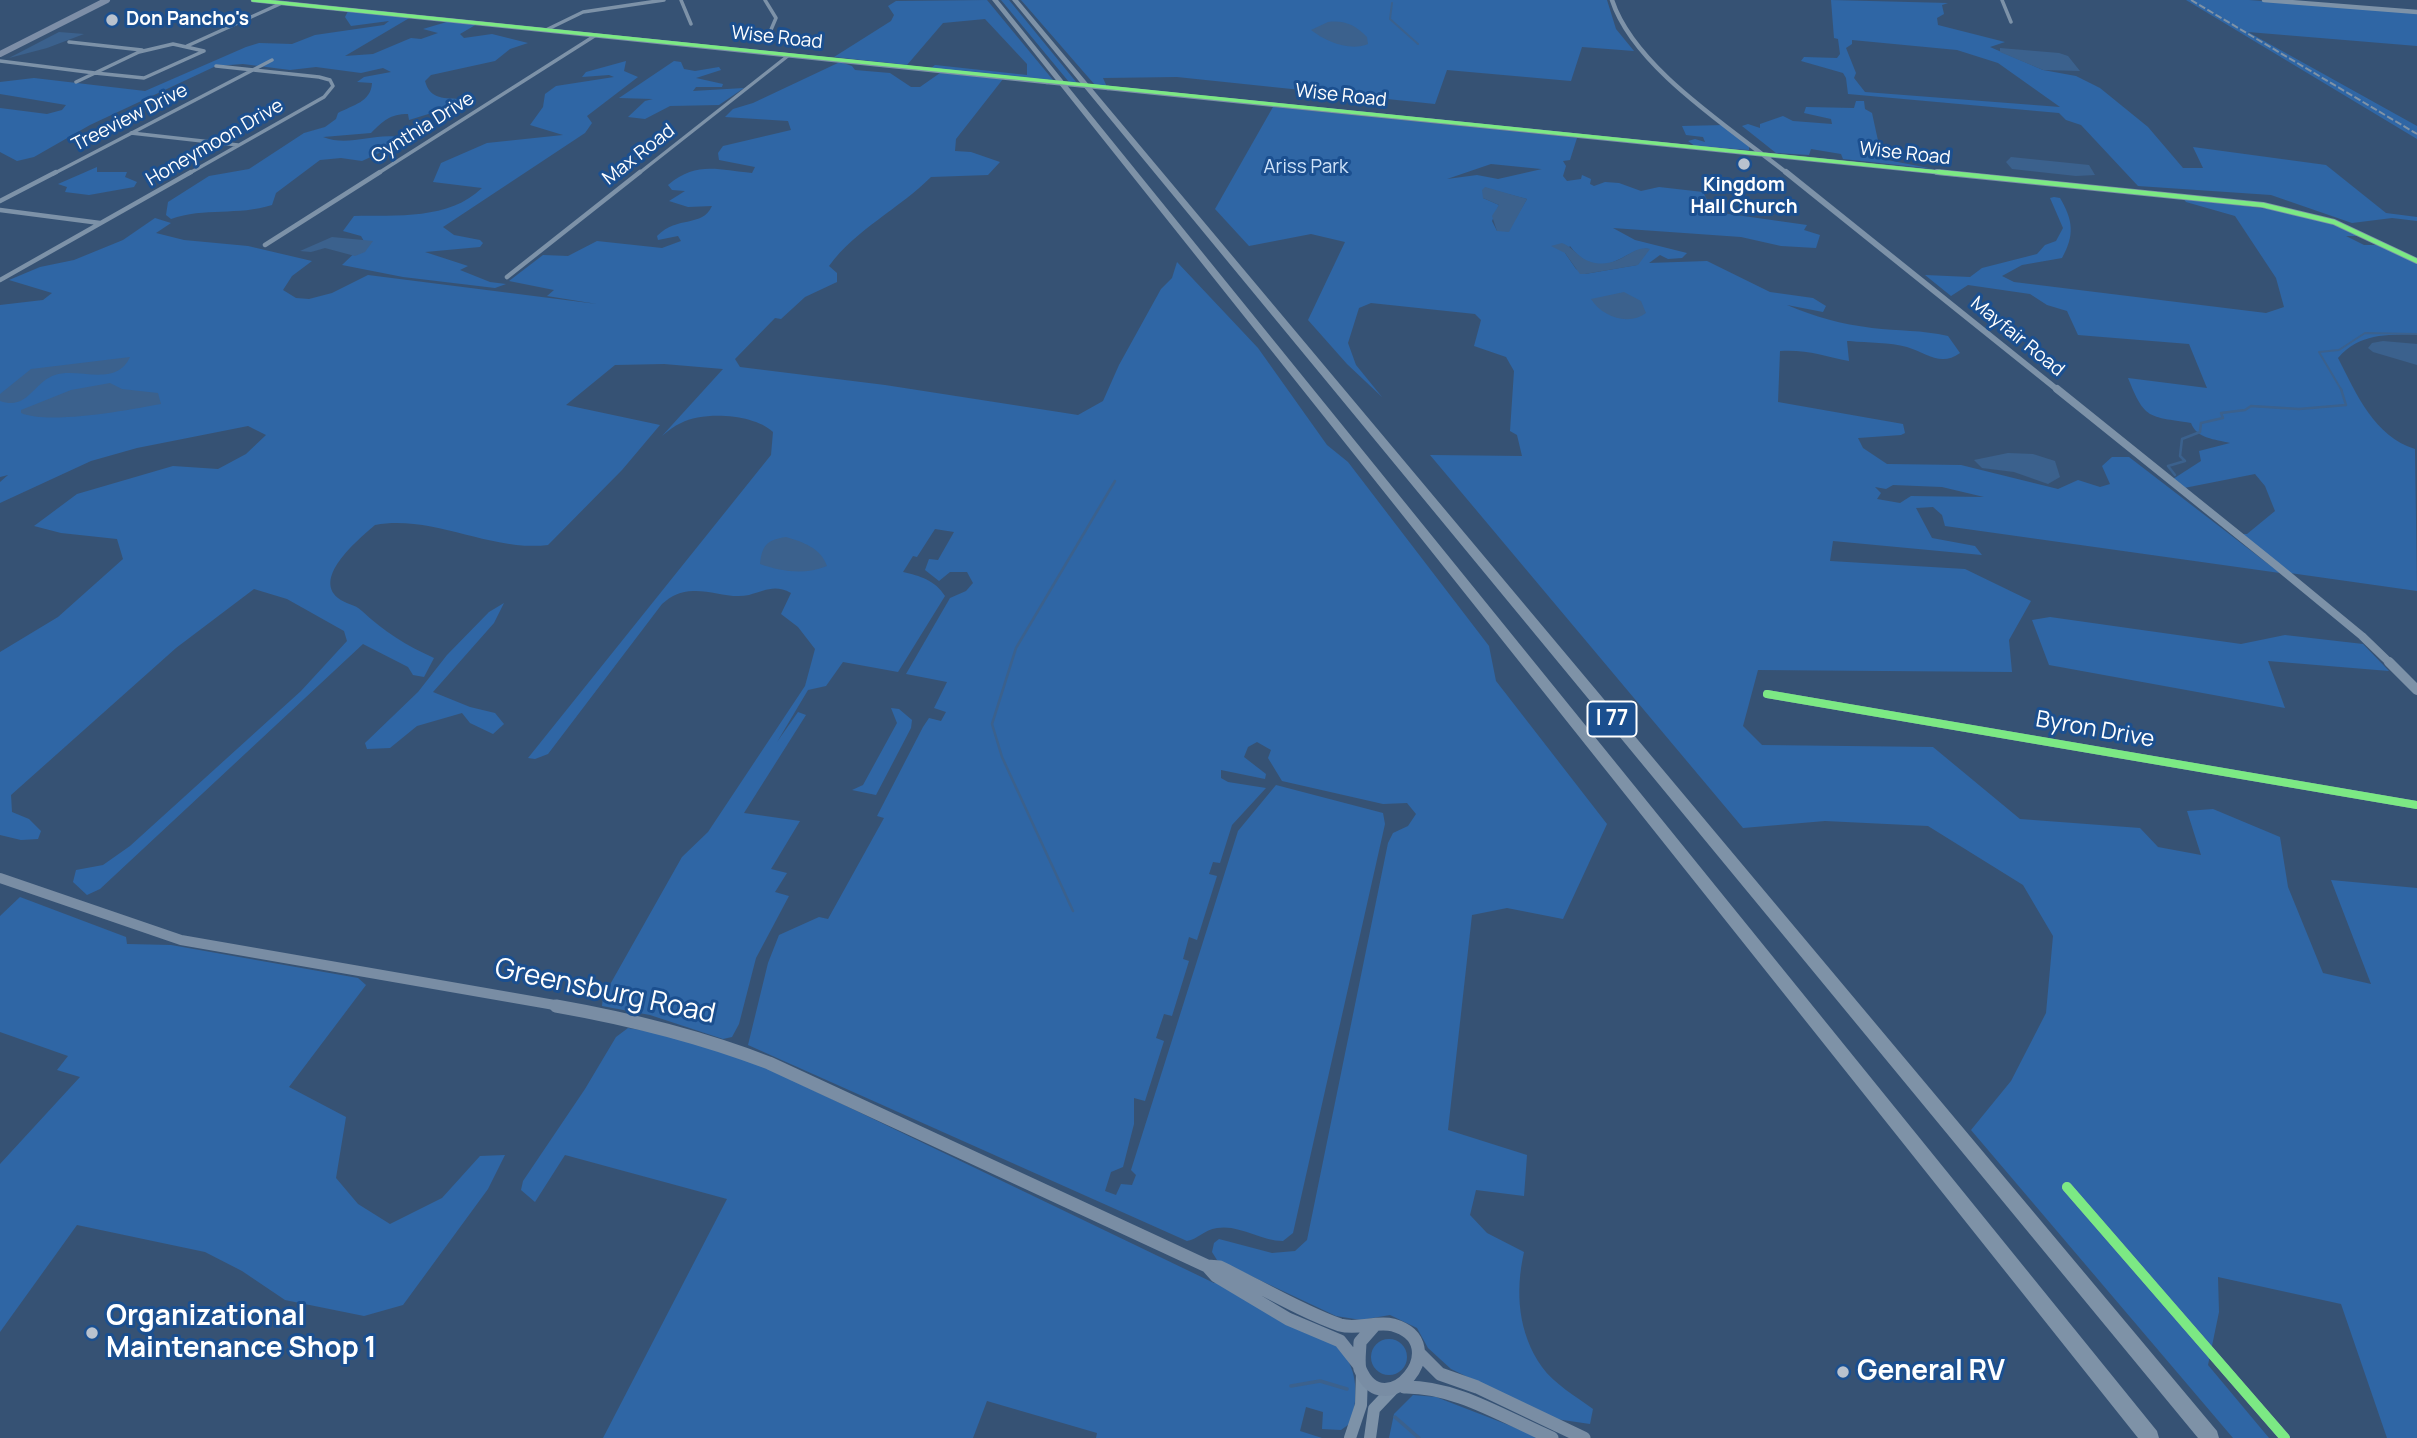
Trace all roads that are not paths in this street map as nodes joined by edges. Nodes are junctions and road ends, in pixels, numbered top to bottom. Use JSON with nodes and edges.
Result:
{"nodes":[{"id":1,"x":107,"y":0,"type":"edge"},
{"id":2,"x":253,"y":0,"type":"edge"},
{"id":3,"x":664,"y":0,"type":"edge"},
{"id":4,"x":681,"y":0,"type":"edge"},
{"id":5,"x":765,"y":0,"type":"edge"},
{"id":6,"x":995,"y":0,"type":"edge"},
{"id":7,"x":1014,"y":0,"type":"edge"},
{"id":8,"x":1612,"y":0,"type":"edge"},
{"id":9,"x":2002,"y":0,"type":"edge"},
{"id":10,"x":2264,"y":0,"type":"edge"},
{"id":11,"x":282,"y":3,"type":"junction"},
{"id":12,"x":2417,"y":12,"type":"edge"},
{"id":13,"x":219,"y":15,"type":"dead end"},
{"id":14,"x":241,"y":22,"type":"junction"},
{"id":15,"x":2011,"y":22,"type":"dead end"},
{"id":16,"x":691,"y":24,"type":"dead end"},
{"id":17,"x":548,"y":30,"type":"junction"},
{"id":18,"x":770,"y":32,"type":"dead end"},
{"id":19,"x":596,"y":35,"type":"junction"},
{"id":20,"x":69,"y":42,"type":"dead end"},
{"id":21,"x":186,"y":47,"type":"junction"},
{"id":22,"x":145,"y":50,"type":"junction"},
{"id":23,"x":0,"y":54,"type":"edge"},
{"id":24,"x":789,"y":55,"type":"junction"},
{"id":25,"x":272,"y":60,"type":"dead end"},
{"id":26,"x":0,"y":61,"type":"edge"},
{"id":27,"x":216,"y":66,"type":"dead end"},
{"id":28,"x":253,"y":69,"type":"junction"},
{"id":29,"x":96,"y":73,"type":"junction"},
{"id":30,"x":76,"y":82,"type":"dead end"},
{"id":31,"x":131,"y":133,"type":"junction"},
{"id":32,"x":238,"y":145,"type":"junction"},
{"id":33,"x":1767,"y":156,"type":"junction"},
{"id":34,"x":0,"y":201,"type":"edge"},
{"id":35,"x":0,"y":210,"type":"edge"},
{"id":36,"x":101,"y":223,"type":"junction"},
{"id":37,"x":265,"y":245,"type":"dead end"},
{"id":38,"x":2417,"y":261,"type":"edge"},
{"id":39,"x":507,"y":277,"type":"dead end"},
{"id":40,"x":0,"y":280,"type":"edge"},
{"id":41,"x":2417,"y":690,"type":"edge"},
{"id":42,"x":1767,"y":694,"type":"dead end"},
{"id":43,"x":2417,"y":805,"type":"edge"},
{"id":44,"x":0,"y":878,"type":"edge"},
{"id":45,"x":2067,"y":1188,"type":"dead end"},
{"id":46,"x":1207,"y":1266,"type":"junction"},
{"id":47,"x":1374,"y":1326,"type":"junction"},
{"id":48,"x":1417,"y":1350,"type":"junction"},
{"id":49,"x":1361,"y":1368,"type":"junction"},
{"id":50,"x":1396,"y":1388,"type":"junction"},
{"id":51,"x":1350,"y":1438,"type":"edge"},
{"id":52,"x":1370,"y":1438,"type":"edge"},
{"id":53,"x":1552,"y":1438,"type":"edge"},
{"id":54,"x":1584,"y":1438,"type":"edge"},
{"id":55,"x":2150,"y":1438,"type":"edge"},
{"id":56,"x":2210,"y":1438,"type":"edge"},
{"id":57,"x":2285,"y":1438,"type":"edge"}],
"edges":[{"from":1,"to":23,"type":"main road"},
{"from":2,"to":11,"type":"street","name":"Wise Road"},
{"from":3,"to":17,"type":"street"},
{"from":4,"to":16,"type":"street"},
{"from":5,"to":18,"type":"street"},
{"from":6,"to":55,"type":"highway","number":"I 77"},
{"from":7,"to":56,"type":"highway","number":"I 77"},
{"from":8,"to":33,"type":"street","name":"Mayfair Road"},
{"from":9,"to":15,"type":"street"},
{"from":10,"to":12,"type":"street"},
{"from":11,"to":14,"type":"street"},
{"from":11,"to":17,"type":"street","name":"Wise Road"},
{"from":13,"to":14,"type":"street"},
{"from":14,"to":21,"type":"street"},
{"from":17,"to":19,"type":"street","name":"Wise Road"},
{"from":19,"to":24,"type":"street","name":"Wise Road"},
{"from":19,"to":37,"type":"street","name":"Cynthia Drive"},
{"from":20,"to":22,"type":"street"},
{"from":21,"to":22,"type":"street"},
{"from":21,"to":29,"type":"street"},
{"from":22,"to":29,"type":"street"},
{"from":24,"to":33,"type":"street","name":"Wise Road","bridge":true},
{"from":24,"to":39,"type":"street","name":"Max Road"},
{"from":25,"to":28,"type":"street","name":"Treeview Drive"},
{"from":26,"to":29,"type":"street"},
{"from":27,"to":28,"type":"street","name":"Honeymoon Drive"},
{"from":28,"to":31,"type":"street","name":"Treeview Drive"},
{"from":28,"to":32,"type":"street","name":"Honeymoon Drive"},
{"from":29,"to":30,"type":"street"},
{"from":31,"to":32,"type":"street"},
{"from":31,"to":34,"type":"street","name":"Treeview Drive"},
{"from":32,"to":36,"type":"street","name":"Honeymoon Drive"},
{"from":33,"to":38,"type":"street","name":"Wise Road"},
{"from":33,"to":41,"type":"street","name":"Mayfair Road"},
{"from":35,"to":36,"type":"street"},
{"from":36,"to":40,"type":"street","name":"Honeymoon Drive"},
{"from":42,"to":43,"type":"street","name":"Byron Drive"},
{"from":44,"to":46,"type":"main road","name":"Greensburg Road"},
{"from":45,"to":57,"type":"street"},
{"from":46,"to":47,"type":"main road","name":"Greensburg Road"},
{"from":46,"to":49,"type":"main road","name":"Greensburg Road"},
{"from":47,"to":48,"type":"main road"},
{"from":47,"to":49,"type":"main road"},
{"from":48,"to":50,"type":"main road"},
{"from":48,"to":54,"type":"main road"},
{"from":49,"to":50,"type":"main road"},
{"from":49,"to":51,"type":"street"},
{"from":50,"to":52,"type":"street"},
{"from":50,"to":53,"type":"main road"}]}
